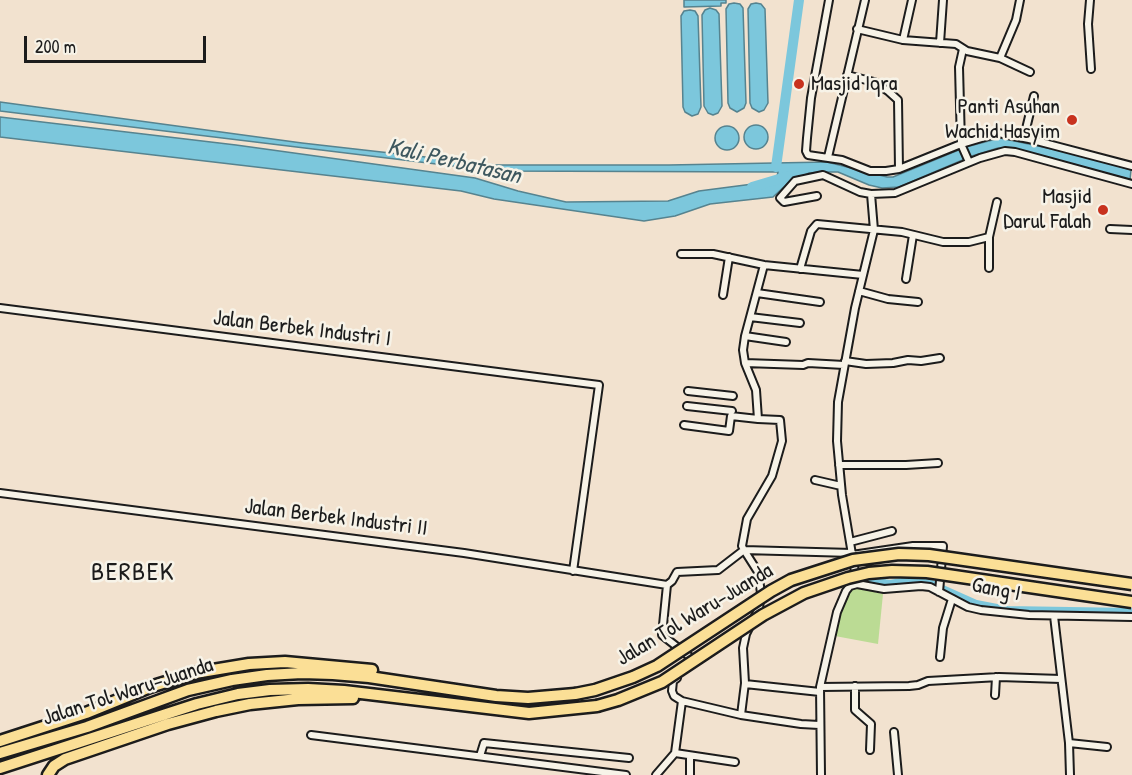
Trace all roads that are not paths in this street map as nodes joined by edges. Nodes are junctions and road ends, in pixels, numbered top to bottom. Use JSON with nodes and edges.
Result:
{"nodes":[{"id":1,"x":830,"y":0,"type":"edge"},
{"id":2,"x":865,"y":0,"type":"edge"},
{"id":3,"x":912,"y":0,"type":"edge"},
{"id":4,"x":943,"y":0,"type":"edge"},
{"id":5,"x":1020,"y":0,"type":"edge"},
{"id":6,"x":1090,"y":0,"type":"edge"},
{"id":7,"x":857,"y":29,"type":"junction"},
{"id":8,"x":903,"y":40,"type":"junction"},
{"id":9,"x":940,"y":43,"type":"junction"},
{"id":10,"x":963,"y":49,"type":"junction"},
{"id":11,"x":1000,"y":58,"type":"junction"},
{"id":12,"x":1091,"y":69,"type":"dead end"},
{"id":13,"x":1030,"y":72,"type":"dead end"},
{"id":14,"x":847,"y":75,"type":"junction"},
{"id":15,"x":1034,"y":96,"type":"dead end"},
{"id":16,"x":1024,"y":138,"type":"junction"},
{"id":17,"x":962,"y":146,"type":"junction"},
{"id":18,"x":828,"y":157,"type":"junction"},
{"id":19,"x":968,"y":160,"type":"junction"},
{"id":20,"x":1132,"y":166,"type":"edge"},
{"id":21,"x":899,"y":169,"type":"junction"},
{"id":22,"x":1132,"y":184,"type":"edge"},
{"id":23,"x":871,"y":194,"type":"junction"},
{"id":24,"x":817,"y":196,"type":"dead end"},
{"id":25,"x":997,"y":202,"type":"dead end"},
{"id":26,"x":1110,"y":229,"type":"dead end"},
{"id":27,"x":874,"y":230,"type":"junction"},
{"id":28,"x":1132,"y":230,"type":"edge"},
{"id":29,"x":913,"y":235,"type":"junction"},
{"id":30,"x":989,"y":237,"type":"junction"},
{"id":31,"x":681,"y":254,"type":"dead end"},
{"id":32,"x":729,"y":257,"type":"junction"},
{"id":33,"x":764,"y":265,"type":"junction"},
{"id":34,"x":989,"y":268,"type":"dead end"},
{"id":35,"x":800,"y":269,"type":"junction"},
{"id":36,"x":863,"y":275,"type":"junction"},
{"id":37,"x":906,"y":279,"type":"dead end"},
{"id":38,"x":859,"y":291,"type":"junction"},
{"id":39,"x":757,"y":293,"type":"junction"},
{"id":40,"x":723,"y":295,"type":"dead end"},
{"id":41,"x":820,"y":302,"type":"dead end"},
{"id":42,"x":918,"y":302,"type":"dead end"},
{"id":43,"x":0,"y":308,"type":"edge"},
{"id":44,"x":750,"y":317,"type":"junction"},
{"id":45,"x":800,"y":323,"type":"dead end"},
{"id":46,"x":745,"y":336,"type":"junction"},
{"id":47,"x":786,"y":342,"type":"dead end"},
{"id":48,"x":940,"y":358,"type":"dead end"},
{"id":49,"x":745,"y":363,"type":"junction"},
{"id":50,"x":844,"y":363,"type":"junction"},
{"id":51,"x":688,"y":391,"type":"dead end"},
{"id":52,"x":687,"y":406,"type":"dead end"},
{"id":53,"x":732,"y":414,"type":"junction"},
{"id":54,"x":758,"y":419,"type":"junction"},
{"id":55,"x":684,"y":425,"type":"dead end"},
{"id":56,"x":938,"y":463,"type":"dead end"},
{"id":57,"x":839,"y":465,"type":"junction"},
{"id":58,"x":815,"y":480,"type":"dead end"},
{"id":59,"x":841,"y":486,"type":"junction"},
{"id":60,"x":0,"y":493,"type":"edge"},
{"id":61,"x":892,"y":531,"type":"dead end"},
{"id":62,"x":850,"y":542,"type":"junction"},
{"id":63,"x":744,"y":550,"type":"junction"},
{"id":64,"x":852,"y":554,"type":"junction"},
{"id":65,"x":573,"y":572,"type":"junction"},
{"id":66,"x":1132,"y":584,"type":"edge"},
{"id":67,"x":667,"y":585,"type":"junction"},
{"id":68,"x":857,"y":585,"type":"junction"},
{"id":69,"x":939,"y":590,"type":"junction"},
{"id":70,"x":952,"y":599,"type":"junction"},
{"id":71,"x":1132,"y":602,"type":"edge"},
{"id":72,"x":1054,"y":616,"type":"junction"},
{"id":73,"x":1132,"y":617,"type":"edge"},
{"id":74,"x":940,"y":657,"type":"dead end"},
{"id":75,"x":996,"y":677,"type":"junction"},
{"id":76,"x":1061,"y":679,"type":"junction"},
{"id":77,"x":745,"y":684,"type":"junction"},
{"id":78,"x":855,"y":686,"type":"junction"},
{"id":79,"x":820,"y":689,"type":"junction"},
{"id":80,"x":496,"y":696,"type":"junction"},
{"id":81,"x":995,"y":696,"type":"dead end"},
{"id":82,"x":682,"y":701,"type":"junction"},
{"id":83,"x":481,"y":709,"type":"junction"},
{"id":84,"x":741,"y":715,"type":"junction"},
{"id":85,"x":819,"y":725,"type":"junction"},
{"id":86,"x":147,"y":731,"type":"junction"},
{"id":87,"x":894,"y":732,"type":"dead end"},
{"id":88,"x":311,"y":735,"type":"dead end"},
{"id":89,"x":0,"y":741,"type":"edge"},
{"id":90,"x":1069,"y":743,"type":"junction"},
{"id":91,"x":1107,"y":747,"type":"dead end"},
{"id":92,"x":870,"y":750,"type":"dead end"},
{"id":93,"x":0,"y":753,"type":"edge"},
{"id":94,"x":675,"y":753,"type":"junction"},
{"id":95,"x":480,"y":756,"type":"junction"},
{"id":96,"x":690,"y":756,"type":"junction"},
{"id":97,"x":629,"y":758,"type":"dead end"},
{"id":98,"x":735,"y":762,"type":"dead end"},
{"id":99,"x":0,"y":768,"type":"edge"},
{"id":100,"x":48,"y":775,"type":"edge"},
{"id":101,"x":57,"y":775,"type":"edge"},
{"id":102,"x":626,"y":775,"type":"edge"},
{"id":103,"x":656,"y":775,"type":"edge"},
{"id":104,"x":690,"y":775,"type":"edge"},
{"id":105,"x":821,"y":775,"type":"edge"},
{"id":106,"x":897,"y":775,"type":"edge"},
{"id":107,"x":1070,"y":775,"type":"edge"}],
"edges":[{"from":1,"to":18,"type":"street"},
{"from":2,"to":7,"type":"street"},
{"from":3,"to":8,"type":"street"},
{"from":4,"to":9,"type":"street"},
{"from":5,"to":11,"type":"street"},
{"from":6,"to":12,"type":"street"},
{"from":7,"to":8,"type":"street"},
{"from":7,"to":14,"type":"street"},
{"from":8,"to":9,"type":"street"},
{"from":9,"to":10,"type":"street"},
{"from":10,"to":11,"type":"street"},
{"from":10,"to":17,"type":"street"},
{"from":11,"to":13,"type":"street"},
{"from":14,"to":18,"type":"street"},
{"from":14,"to":21,"type":"street"},
{"from":15,"to":16,"type":"street"},
{"from":16,"to":17,"type":"street"},
{"from":16,"to":20,"type":"street"},
{"from":17,"to":19,"type":"street"},
{"from":17,"to":21,"type":"street"},
{"from":18,"to":21,"type":"street"},
{"from":19,"to":22,"type":"street"},
{"from":19,"to":23,"type":"street"},
{"from":23,"to":24,"type":"street"},
{"from":23,"to":27,"type":"street"},
{"from":25,"to":30,"type":"street"},
{"from":26,"to":28,"type":"street"},
{"from":27,"to":29,"type":"street"},
{"from":27,"to":35,"type":"street"},
{"from":27,"to":36,"type":"street"},
{"from":29,"to":30,"type":"street"},
{"from":29,"to":37,"type":"street"},
{"from":30,"to":34,"type":"street"},
{"from":31,"to":32,"type":"street"},
{"from":32,"to":33,"type":"street"},
{"from":32,"to":40,"type":"street"},
{"from":33,"to":35,"type":"street"},
{"from":33,"to":39,"type":"street"},
{"from":35,"to":36,"type":"street"},
{"from":36,"to":38,"type":"street"},
{"from":38,"to":42,"type":"street"},
{"from":38,"to":50,"type":"street"},
{"from":39,"to":41,"type":"street"},
{"from":39,"to":44,"type":"street"},
{"from":43,"to":65,"type":"street","name":"Jalan Berbek Industri I"},
{"from":44,"to":45,"type":"street"},
{"from":44,"to":46,"type":"street"},
{"from":46,"to":47,"type":"street"},
{"from":46,"to":49,"type":"street"},
{"from":48,"to":50,"type":"street"},
{"from":49,"to":50,"type":"street"},
{"from":49,"to":54,"type":"street"},
{"from":50,"to":57,"type":"street"},
{"from":51,"to":53,"type":"street"},
{"from":52,"to":53,"type":"street"},
{"from":53,"to":54,"type":"street"},
{"from":53,"to":55,"type":"street"},
{"from":54,"to":63,"type":"street"},
{"from":56,"to":57,"type":"street"},
{"from":57,"to":59,"type":"street"},
{"from":58,"to":59,"type":"street"},
{"from":59,"to":62,"type":"street"},
{"from":60,"to":65,"type":"street","name":"Jalan Berbek Industri II"},
{"from":61,"to":62,"type":"street"},
{"from":62,"to":64,"type":"street"},
{"from":63,"to":64,"type":"street"},
{"from":63,"to":67,"type":"street"},
{"from":63,"to":77,"type":"street"},
{"from":64,"to":68,"type":"street"},
{"from":64,"to":69,"type":"street"},
{"from":65,"to":67,"type":"street","name":"Jalan Berbek Industri II"},
{"from":66,"to":80,"type":"highway","name":"Jalan Tol Waru–Juanda","bridge":true},
{"from":67,"to":82,"type":"street"},
{"from":68,"to":69,"type":"street","name":"Gang I"},
{"from":68,"to":79,"type":"street"},
{"from":69,"to":70,"type":"street","name":"Gang I"},
{"from":70,"to":72,"type":"street","name":"Gang I"},
{"from":70,"to":74,"type":"street"},
{"from":71,"to":83,"type":"highway","name":"Jalan Tol Waru–Juanda","bridge":true},
{"from":72,"to":73,"type":"street","name":"Gang I"},
{"from":72,"to":76,"type":"street"},
{"from":75,"to":76,"type":"street"},
{"from":75,"to":78,"type":"street"},
{"from":75,"to":81,"type":"street"},
{"from":76,"to":90,"type":"street"},
{"from":77,"to":79,"type":"street"},
{"from":77,"to":84,"type":"street"},
{"from":78,"to":79,"type":"street"},
{"from":78,"to":92,"type":"street"},
{"from":79,"to":85,"type":"street"},
{"from":80,"to":89,"type":"highway"},
{"from":80,"to":93,"type":"highway","name":"Jalan Tol Waru–Juanda"},
{"from":82,"to":84,"type":"street"},
{"from":82,"to":94,"type":"street"},
{"from":83,"to":86,"type":"highway"},
{"from":83,"to":99,"type":"highway","name":"Jalan Tol Waru–Juanda"},
{"from":84,"to":85,"type":"street"},
{"from":85,"to":105,"type":"street"},
{"from":86,"to":100,"type":"highway"},
{"from":86,"to":101,"type":"highway"},
{"from":87,"to":106,"type":"street"},
{"from":88,"to":95,"type":"street"},
{"from":90,"to":91,"type":"street"},
{"from":90,"to":107,"type":"street"},
{"from":94,"to":96,"type":"street"},
{"from":94,"to":103,"type":"street"},
{"from":95,"to":97,"type":"street"},
{"from":95,"to":102,"type":"street"},
{"from":96,"to":98,"type":"street"},
{"from":96,"to":104,"type":"street"}]}
